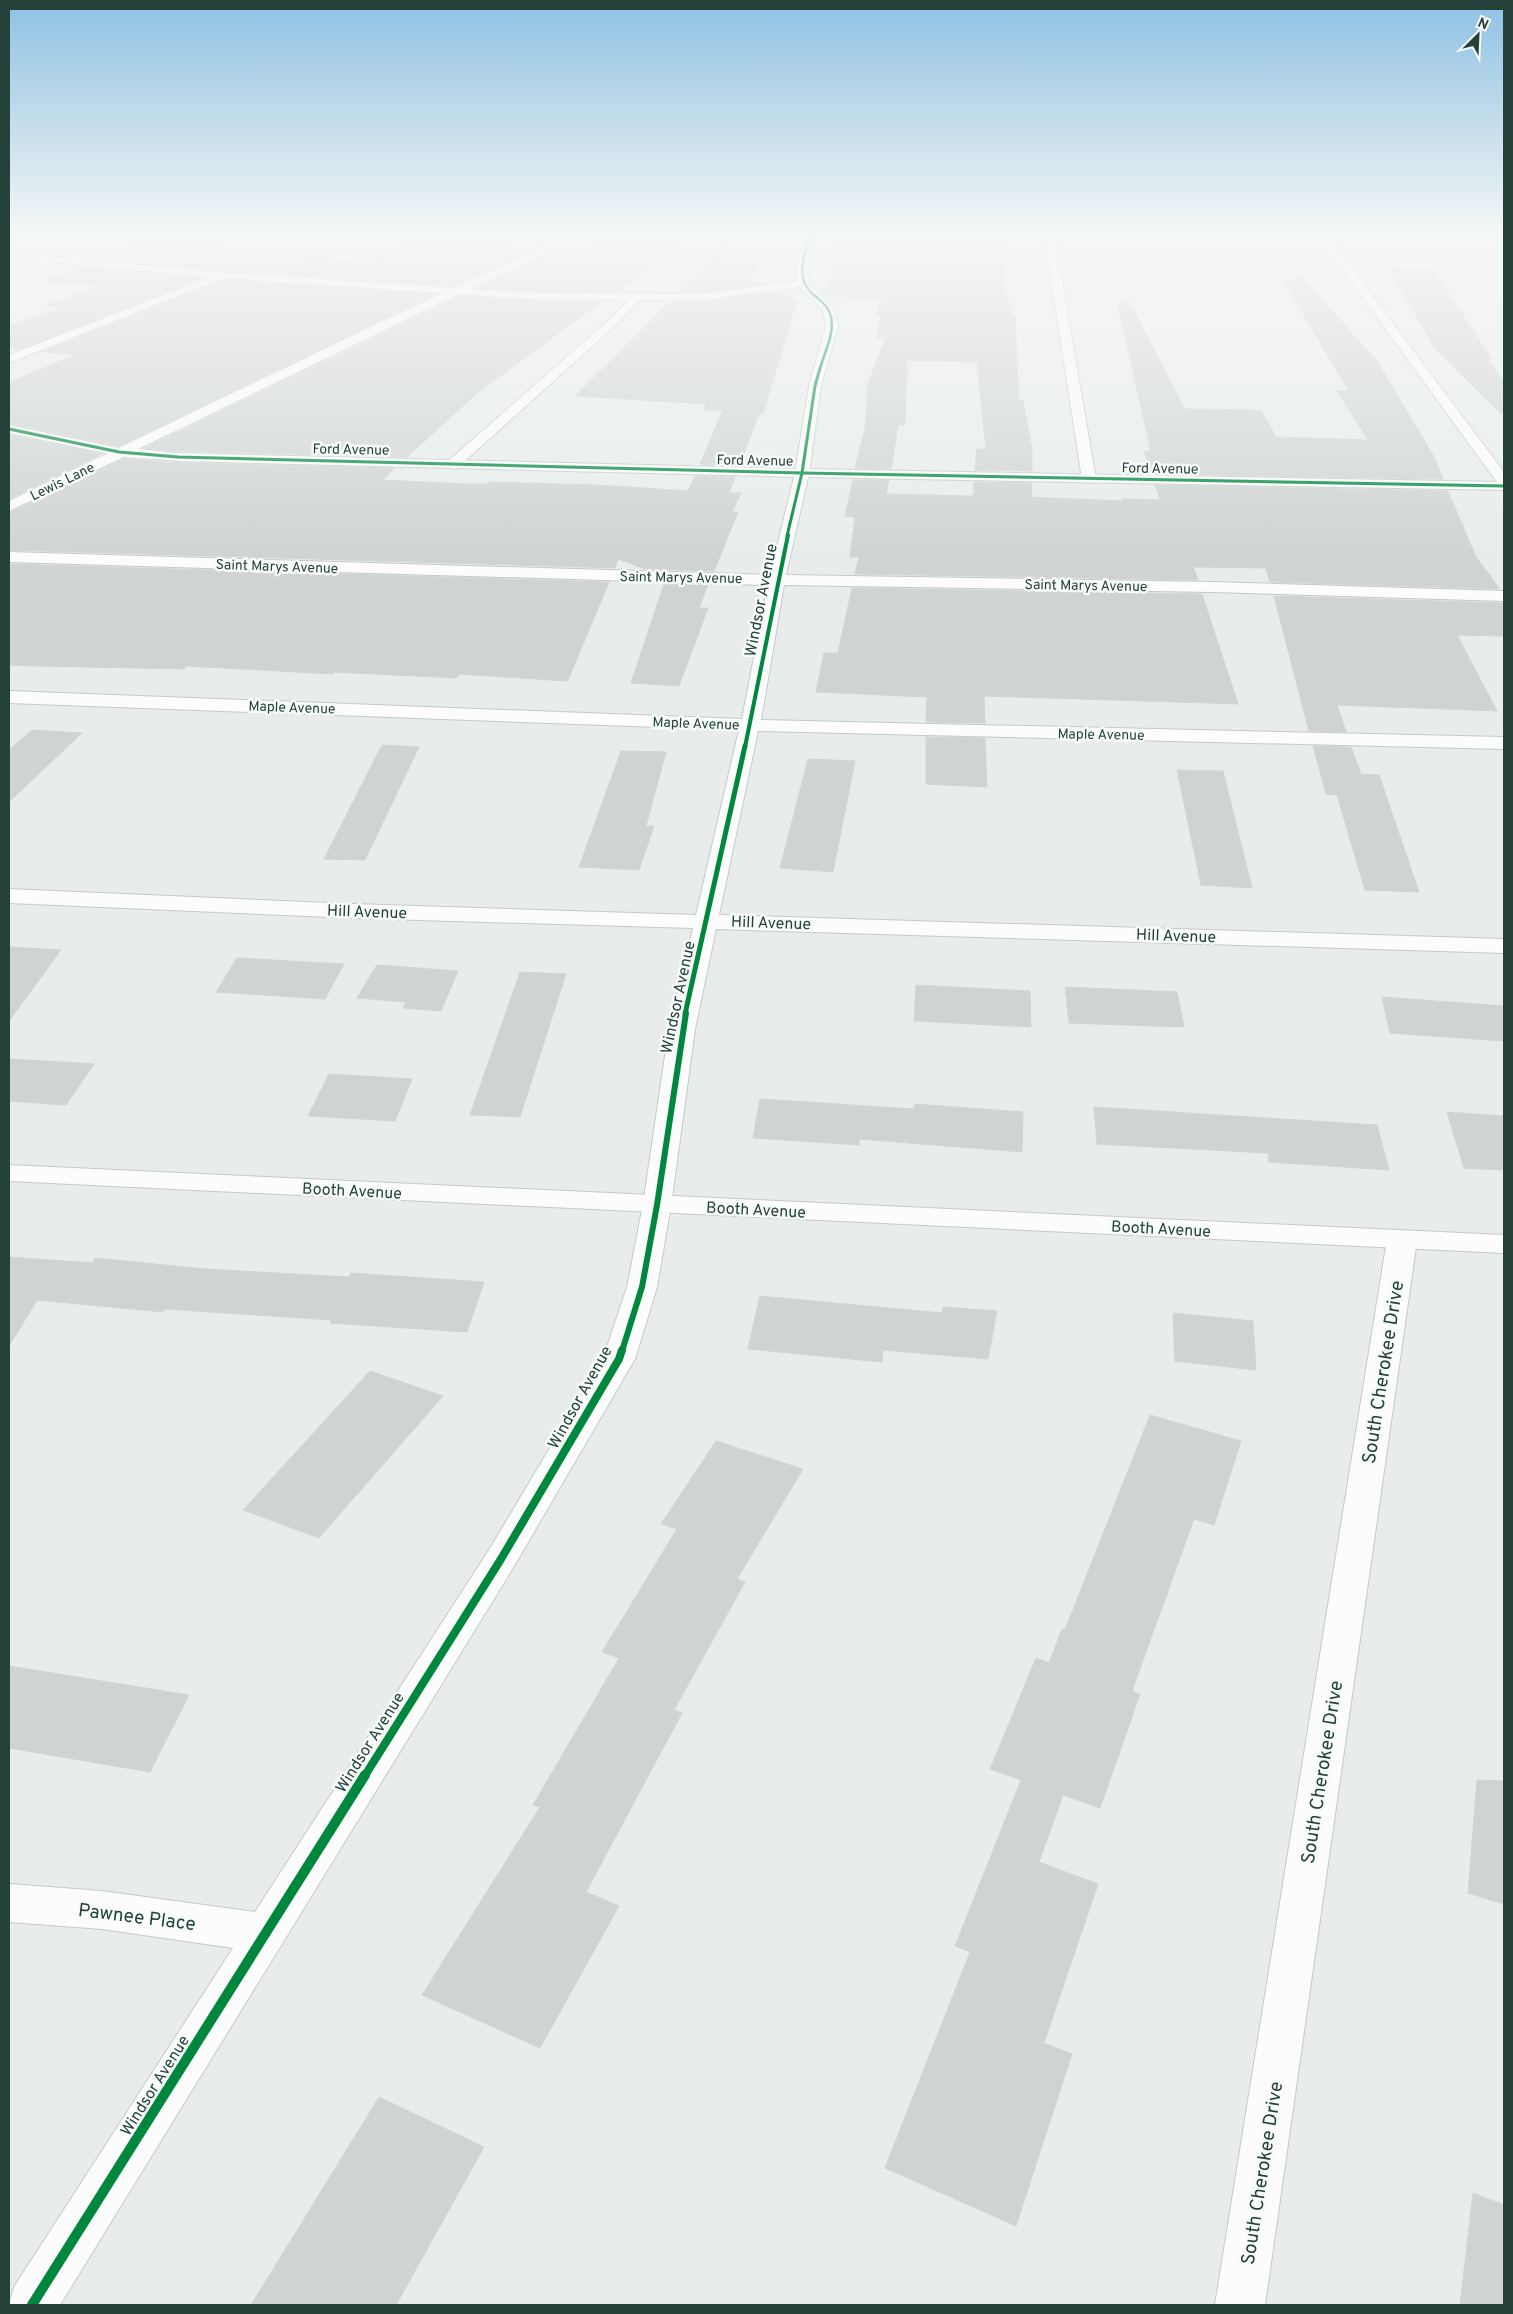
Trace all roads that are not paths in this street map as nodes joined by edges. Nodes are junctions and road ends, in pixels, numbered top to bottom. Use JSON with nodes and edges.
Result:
{"nodes":[{"id":1,"x":47,"y":344,"type":"edge"},
{"id":2,"x":344,"y":344,"type":"edge"},
{"id":3,"x":588,"y":344,"type":"edge"},
{"id":4,"x":827,"y":344,"type":"edge"},
{"id":5,"x":1067,"y":344,"type":"edge"},
{"id":6,"x":1402,"y":344,"type":"edge"},
{"id":7,"x":9,"y":359,"type":"edge"},
{"id":8,"x":9,"y":429,"type":"edge"},
{"id":9,"x":119,"y":452,"type":"junction"},
{"id":10,"x":452,"y":465,"type":"junction"},
{"id":11,"x":802,"y":473,"type":"junction"},
{"id":12,"x":1089,"y":479,"type":"junction"},
{"id":13,"x":1504,"y":484,"type":"edge"},
{"id":14,"x":9,"y":507,"type":"edge"},
{"id":15,"x":9,"y":557,"type":"edge"},
{"id":16,"x":777,"y":580,"type":"junction"},
{"id":17,"x":1504,"y":596,"type":"edge"},
{"id":18,"x":9,"y":697,"type":"edge"},
{"id":19,"x":750,"y":725,"type":"junction"},
{"id":20,"x":1504,"y":743,"type":"edge"},
{"id":21,"x":9,"y":896,"type":"edge"},
{"id":22,"x":707,"y":920,"type":"junction"},
{"id":23,"x":1504,"y":946,"type":"edge"},
{"id":24,"x":9,"y":1173,"type":"edge"},
{"id":25,"x":657,"y":1205,"type":"junction"},
{"id":26,"x":1402,"y":1240,"type":"junction"},
{"id":27,"x":1504,"y":1244,"type":"edge"},
{"id":28,"x":9,"y":1903,"type":"edge"},
{"id":29,"x":265,"y":1934,"type":"junction"},
{"id":30,"x":32,"y":2305,"type":"edge"},
{"id":31,"x":1240,"y":2305,"type":"edge"}],
"edges":[{"from":1,"to":7,"type":"street"},
{"from":2,"to":9,"type":"street","name":"Lewis Lane"},
{"from":3,"to":10,"type":"street"},
{"from":4,"to":11,"type":"street","name":"Windsor Avenue"},
{"from":5,"to":12,"type":"street"},
{"from":6,"to":13,"type":"street"},
{"from":8,"to":9,"type":"street","name":"Ford Avenue"},
{"from":9,"to":10,"type":"street","name":"Ford Avenue"},
{"from":9,"to":14,"type":"street","name":"Lewis Lane"},
{"from":10,"to":11,"type":"street","name":"Ford Avenue"},
{"from":11,"to":12,"type":"street","name":"Ford Avenue"},
{"from":11,"to":16,"type":"street","name":"Windsor Avenue"},
{"from":12,"to":13,"type":"street","name":"Ford Avenue"},
{"from":15,"to":16,"type":"street","name":"Saint Marys Avenue"},
{"from":16,"to":17,"type":"street","name":"Saint Marys Avenue"},
{"from":16,"to":19,"type":"street","name":"Windsor Avenue"},
{"from":18,"to":19,"type":"street","name":"Maple Avenue"},
{"from":19,"to":20,"type":"street","name":"Maple Avenue"},
{"from":19,"to":22,"type":"street","name":"Windsor Avenue"},
{"from":21,"to":22,"type":"street","name":"Hill Avenue"},
{"from":22,"to":23,"type":"street","name":"Hill Avenue"},
{"from":22,"to":25,"type":"street","name":"Windsor Avenue"},
{"from":24,"to":25,"type":"street","name":"Booth Avenue"},
{"from":25,"to":26,"type":"street","name":"Booth Avenue"},
{"from":25,"to":29,"type":"street","name":"Windsor Avenue"},
{"from":26,"to":27,"type":"street","name":"Booth Avenue"},
{"from":26,"to":31,"type":"street","name":"South Cherokee Drive"},
{"from":28,"to":29,"type":"street","name":"Pawnee Place"},
{"from":29,"to":30,"type":"street","name":"Windsor Avenue"}]}
